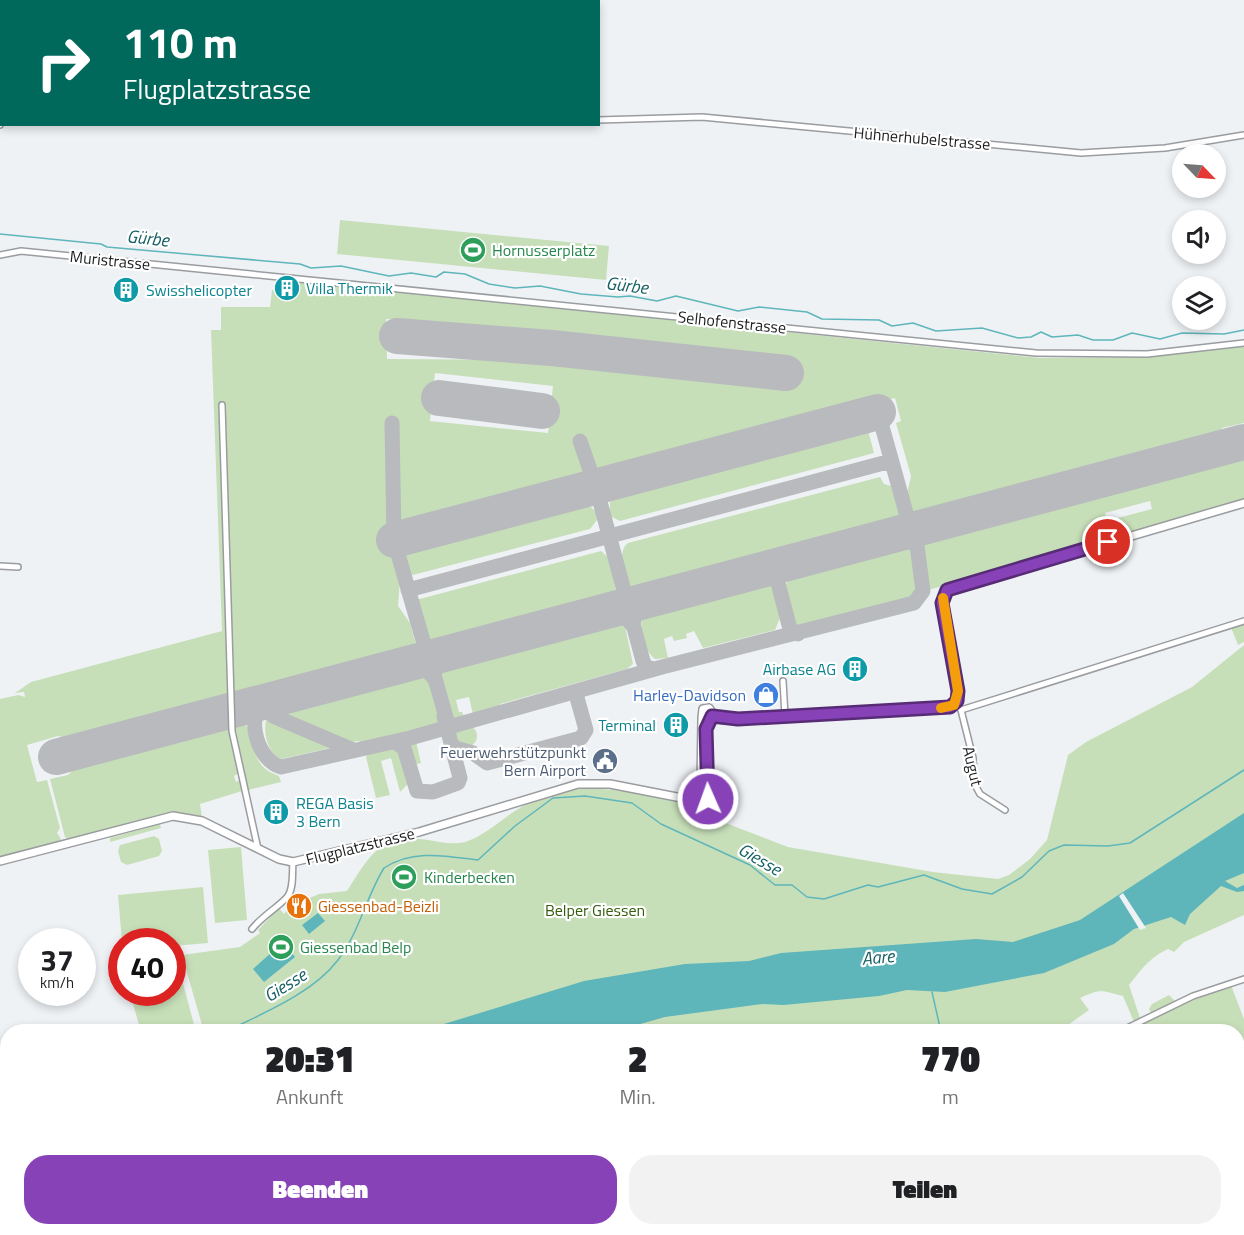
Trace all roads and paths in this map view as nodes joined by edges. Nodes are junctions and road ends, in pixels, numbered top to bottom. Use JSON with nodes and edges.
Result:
{"nodes":[{"id":1,"x":600,"y":120,"type":"edge"},
{"id":2,"x":1244,"y":135,"type":"edge"},
{"id":3,"x":0,"y":255,"type":"edge"},
{"id":4,"x":220,"y":272,"type":"joint"},
{"id":5,"x":1244,"y":343,"type":"edge"},
{"id":6,"x":222,"y":405,"type":"dead end"},
{"id":7,"x":1244,"y":503,"type":"edge"},
{"id":8,"x":0,"y":566,"type":"edge"},
{"id":9,"x":18,"y":567,"type":"dead end"},
{"id":10,"x":1244,"y":621,"type":"edge"},
{"id":11,"x":783,"y":681,"type":"dead end"},
{"id":12,"x":956,"y":703,"type":"junction"},
{"id":13,"x":961,"y":710,"type":"junction"},
{"id":14,"x":785,"y":716,"type":"junction"},
{"id":15,"x":708,"y":718,"type":"junction"},
{"id":16,"x":698,"y":793,"type":"junction"},
{"id":17,"x":707,"y":798,"type":"junction"},
{"id":18,"x":692,"y":800,"type":"junction"},
{"id":19,"x":1005,"y":810,"type":"dead end"},
{"id":20,"x":264,"y":831,"type":"dead end"},
{"id":21,"x":255,"y":834,"type":"junction"},
{"id":22,"x":258,"y":849,"type":"junction"},
{"id":23,"x":0,"y":861,"type":"edge"},
{"id":24,"x":293,"y":862,"type":"junction"},
{"id":25,"x":252,"y":929,"type":"dead end"},
{"id":26,"x":1244,"y":979,"type":"edge"},
{"id":27,"x":1135,"y":1024,"type":"edge"}],
"edges":[{"from":1,"to":2,"type":"street","name":"Hühnerhubelstrasse"},
{"from":3,"to":4,"type":"street","name":"Muristrasse"},
{"from":4,"to":5,"type":"street","name":"Selhofenstrasse"},
{"from":6,"to":21,"type":"street"},
{"from":7,"to":12,"type":"street"},
{"from":8,"to":9,"type":"street"},
{"from":10,"to":13,"type":"street"},
{"from":11,"to":14,"type":"street"},
{"from":12,"to":13,"type":"street"},
{"from":12,"to":14,"type":"street"},
{"from":13,"to":19,"type":"street","name":"Augut"},
{"from":14,"to":15,"type":"street"},
{"from":15,"to":16,"type":"street"},
{"from":15,"to":17,"type":"street"},
{"from":16,"to":17,"type":"street"},
{"from":16,"to":18,"type":"street"},
{"from":17,"to":18,"type":"street"},
{"from":18,"to":24,"type":"street","name":"Flugplatzstrasse"},
{"from":20,"to":21,"type":"street"},
{"from":21,"to":22,"type":"street"},
{"from":22,"to":23,"type":"street","name":"Flugplatzstrasse"},
{"from":22,"to":24,"type":"street","name":"Flugplatzstrasse"},
{"from":24,"to":25,"type":"street"},
{"from":26,"to":27,"type":"street"}]}
